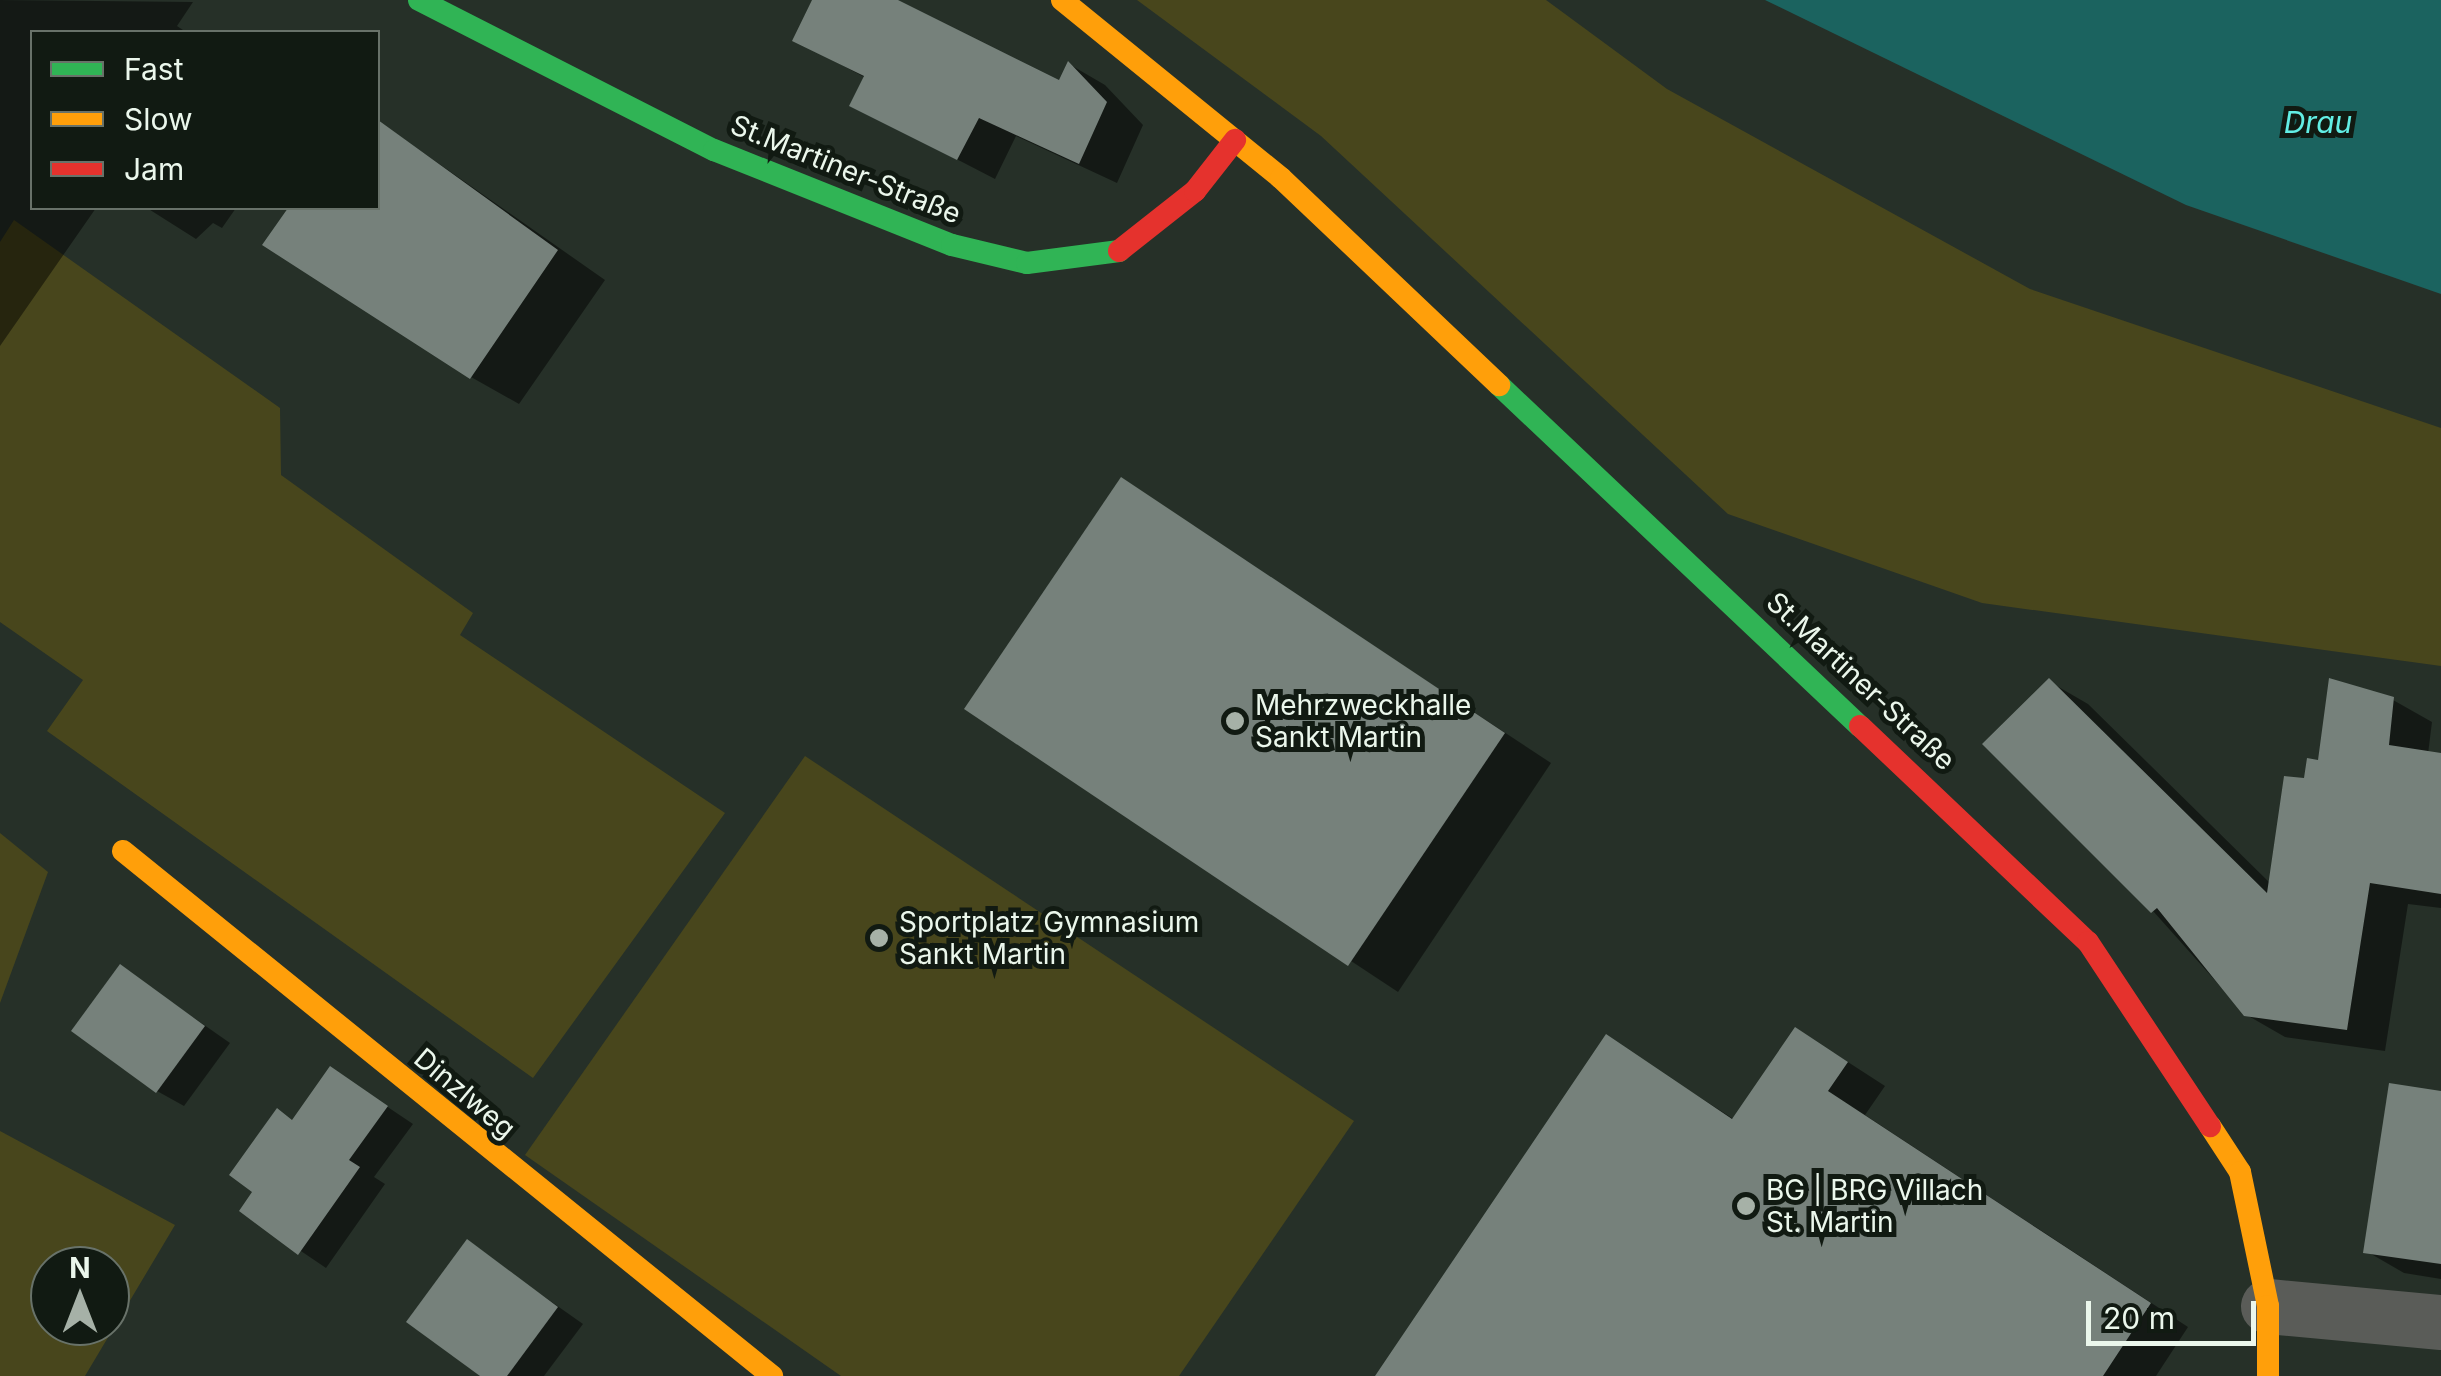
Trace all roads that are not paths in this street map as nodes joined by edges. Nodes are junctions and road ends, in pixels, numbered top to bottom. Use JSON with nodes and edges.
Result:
{"nodes":[{"id":1,"x":419,"y":0,"type":"edge"},
{"id":2,"x":1062,"y":0,"type":"edge"},
{"id":3,"x":1236,"y":140,"type":"junction"},
{"id":4,"x":123,"y":851,"type":"dead end"},
{"id":5,"x":2268,"y":1306,"type":"junction"},
{"id":6,"x":2441,"y":1322,"type":"edge"},
{"id":7,"x":772,"y":1376,"type":"edge"},
{"id":8,"x":2268,"y":1376,"type":"edge"}],
"edges":[{"from":1,"to":3,"type":"street","name":"St.Martiner-Straße"},
{"from":2,"to":3,"type":"street","name":"St.Martiner-Straße"},
{"from":3,"to":5,"type":"street","name":"St.Martiner-Straße"},
{"from":4,"to":7,"type":"street","name":"Dinzlweg"},
{"from":5,"to":6,"type":"street"},
{"from":5,"to":8,"type":"street","name":"St.Martiner-Straße"}]}
